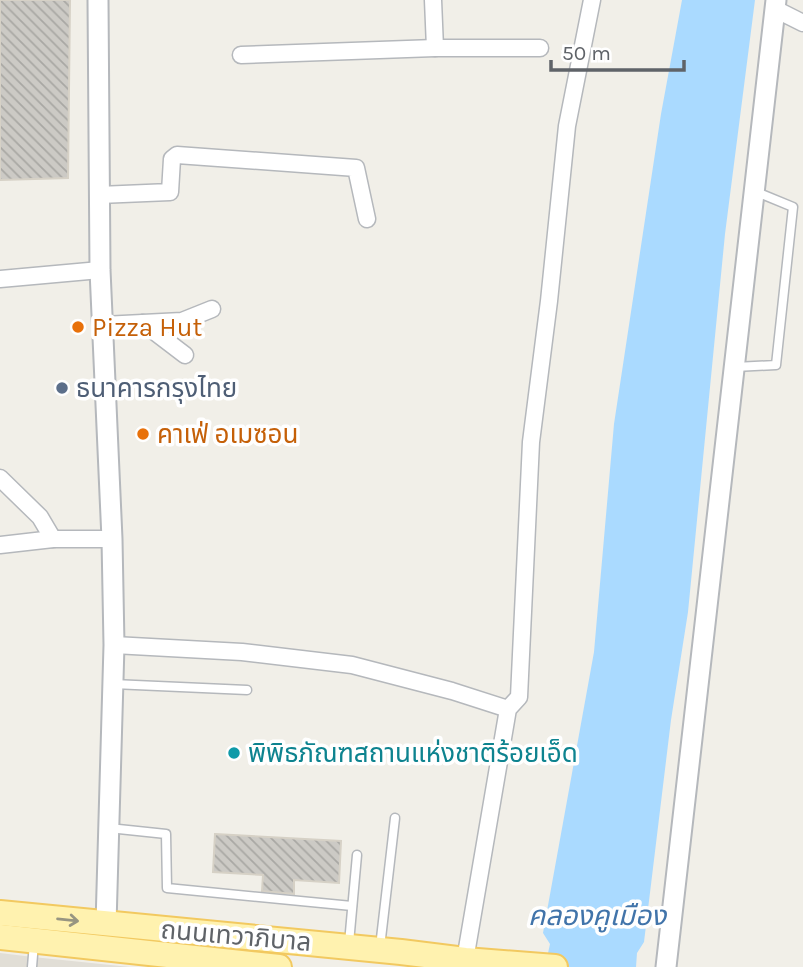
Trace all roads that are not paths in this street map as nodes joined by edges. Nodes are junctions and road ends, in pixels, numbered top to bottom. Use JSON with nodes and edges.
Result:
{"nodes":[{"id":1,"x":98,"y":0,"type":"edge"},
{"id":2,"x":433,"y":0,"type":"edge"},
{"id":3,"x":592,"y":0,"type":"edge"},
{"id":4,"x":775,"y":5,"type":"edge"},
{"id":5,"x":803,"y":23,"type":"edge"},
{"id":6,"x":435,"y":48,"type":"junction"},
{"id":7,"x":540,"y":48,"type":"dead end"},
{"id":8,"x":241,"y":55,"type":"dead end"},
{"id":9,"x":754,"y":191,"type":"junction"},
{"id":10,"x":99,"y":195,"type":"junction"},
{"id":11,"x":367,"y":219,"type":"dead end"},
{"id":12,"x":100,"y":270,"type":"junction"},
{"id":13,"x":0,"y":279,"type":"edge"},
{"id":14,"x":212,"y":309,"type":"dead end"},
{"id":15,"x":142,"y":323,"type":"junction"},
{"id":16,"x":103,"y":325,"type":"junction"},
{"id":17,"x":185,"y":355,"type":"dead end"},
{"id":18,"x":735,"y":367,"type":"junction"},
{"id":19,"x":0,"y":478,"type":"edge"},
{"id":20,"x":53,"y":539,"type":"junction"},
{"id":21,"x":112,"y":539,"type":"junction"},
{"id":22,"x":0,"y":545,"type":"edge"},
{"id":23,"x":114,"y":645,"type":"junction"},
{"id":24,"x":113,"y":684,"type":"junction"},
{"id":25,"x":247,"y":690,"type":"dead end"},
{"id":26,"x":508,"y":709,"type":"junction"},
{"id":27,"x":395,"y":818,"type":"dead end"},
{"id":28,"x":109,"y":828,"type":"junction"},
{"id":29,"x":357,"y":855,"type":"dead end"},
{"id":30,"x":352,"y":906,"type":"junction"},
{"id":31,"x":0,"y":913,"type":"edge"},
{"id":32,"x":106,"y":924,"type":"junction"},
{"id":33,"x":0,"y":937,"type":"edge"},
{"id":34,"x":35,"y":940,"type":"junction"},
{"id":35,"x":348,"y":947,"type":"junction"},
{"id":36,"x":104,"y":949,"type":"junction"},
{"id":37,"x":380,"y":950,"type":"junction"},
{"id":38,"x":465,"y":960,"type":"junction"},
{"id":39,"x":549,"y":966,"type":"edge"},
{"id":40,"x":32,"y":967,"type":"edge"},
{"id":41,"x":279,"y":967,"type":"edge"},
{"id":42,"x":666,"y":967,"type":"edge"}],
"edges":[{"from":1,"to":10,"type":"street"},
{"from":2,"to":6,"type":"street"},
{"from":3,"to":26,"type":"street"},
{"from":4,"to":5,"type":"street"},
{"from":4,"to":9,"type":"street"},
{"from":6,"to":7,"type":"street"},
{"from":6,"to":8,"type":"street"},
{"from":9,"to":18,"type":"street"},
{"from":9,"to":18,"type":"lane"},
{"from":10,"to":11,"type":"street"},
{"from":10,"to":12,"type":"street"},
{"from":12,"to":13,"type":"street"},
{"from":12,"to":16,"type":"street"},
{"from":14,"to":15,"type":"street"},
{"from":15,"to":16,"type":"street"},
{"from":15,"to":17,"type":"street"},
{"from":16,"to":21,"type":"street"},
{"from":18,"to":42,"type":"street"},
{"from":19,"to":20,"type":"street"},
{"from":20,"to":21,"type":"street"},
{"from":20,"to":22,"type":"street"},
{"from":21,"to":23,"type":"street"},
{"from":23,"to":24,"type":"street"},
{"from":23,"to":26,"type":"street"},
{"from":24,"to":25,"type":"lane"},
{"from":24,"to":28,"type":"street"},
{"from":26,"to":38,"type":"street"},
{"from":27,"to":37,"type":"lane"},
{"from":28,"to":30,"type":"lane"},
{"from":28,"to":32,"type":"street"},
{"from":29,"to":30,"type":"lane"},
{"from":30,"to":35,"type":"lane"},
{"from":31,"to":32,"type":"main road","name":"ถนนเทวาภิบาล","one_way":true},
{"from":32,"to":35,"type":"main road","name":"ถนนเทวาภิบาล"},
{"from":32,"to":36,"type":"main road"},
{"from":33,"to":34,"type":"main road","name":"ถนนเทวาภิบาล"},
{"from":34,"to":36,"type":"main road","name":"ถนนเทวาภิบาล"},
{"from":34,"to":40,"type":"lane"},
{"from":35,"to":37,"type":"main road","name":"ถนนเทวาภิบาล"},
{"from":36,"to":41,"type":"main road","name":"ถนนเทวาภิบาล"},
{"from":37,"to":38,"type":"main road","name":"ถนนเทวาภิบาล"},
{"from":38,"to":39,"type":"main road","name":"ถนนเทวาภิบาล"}]}
